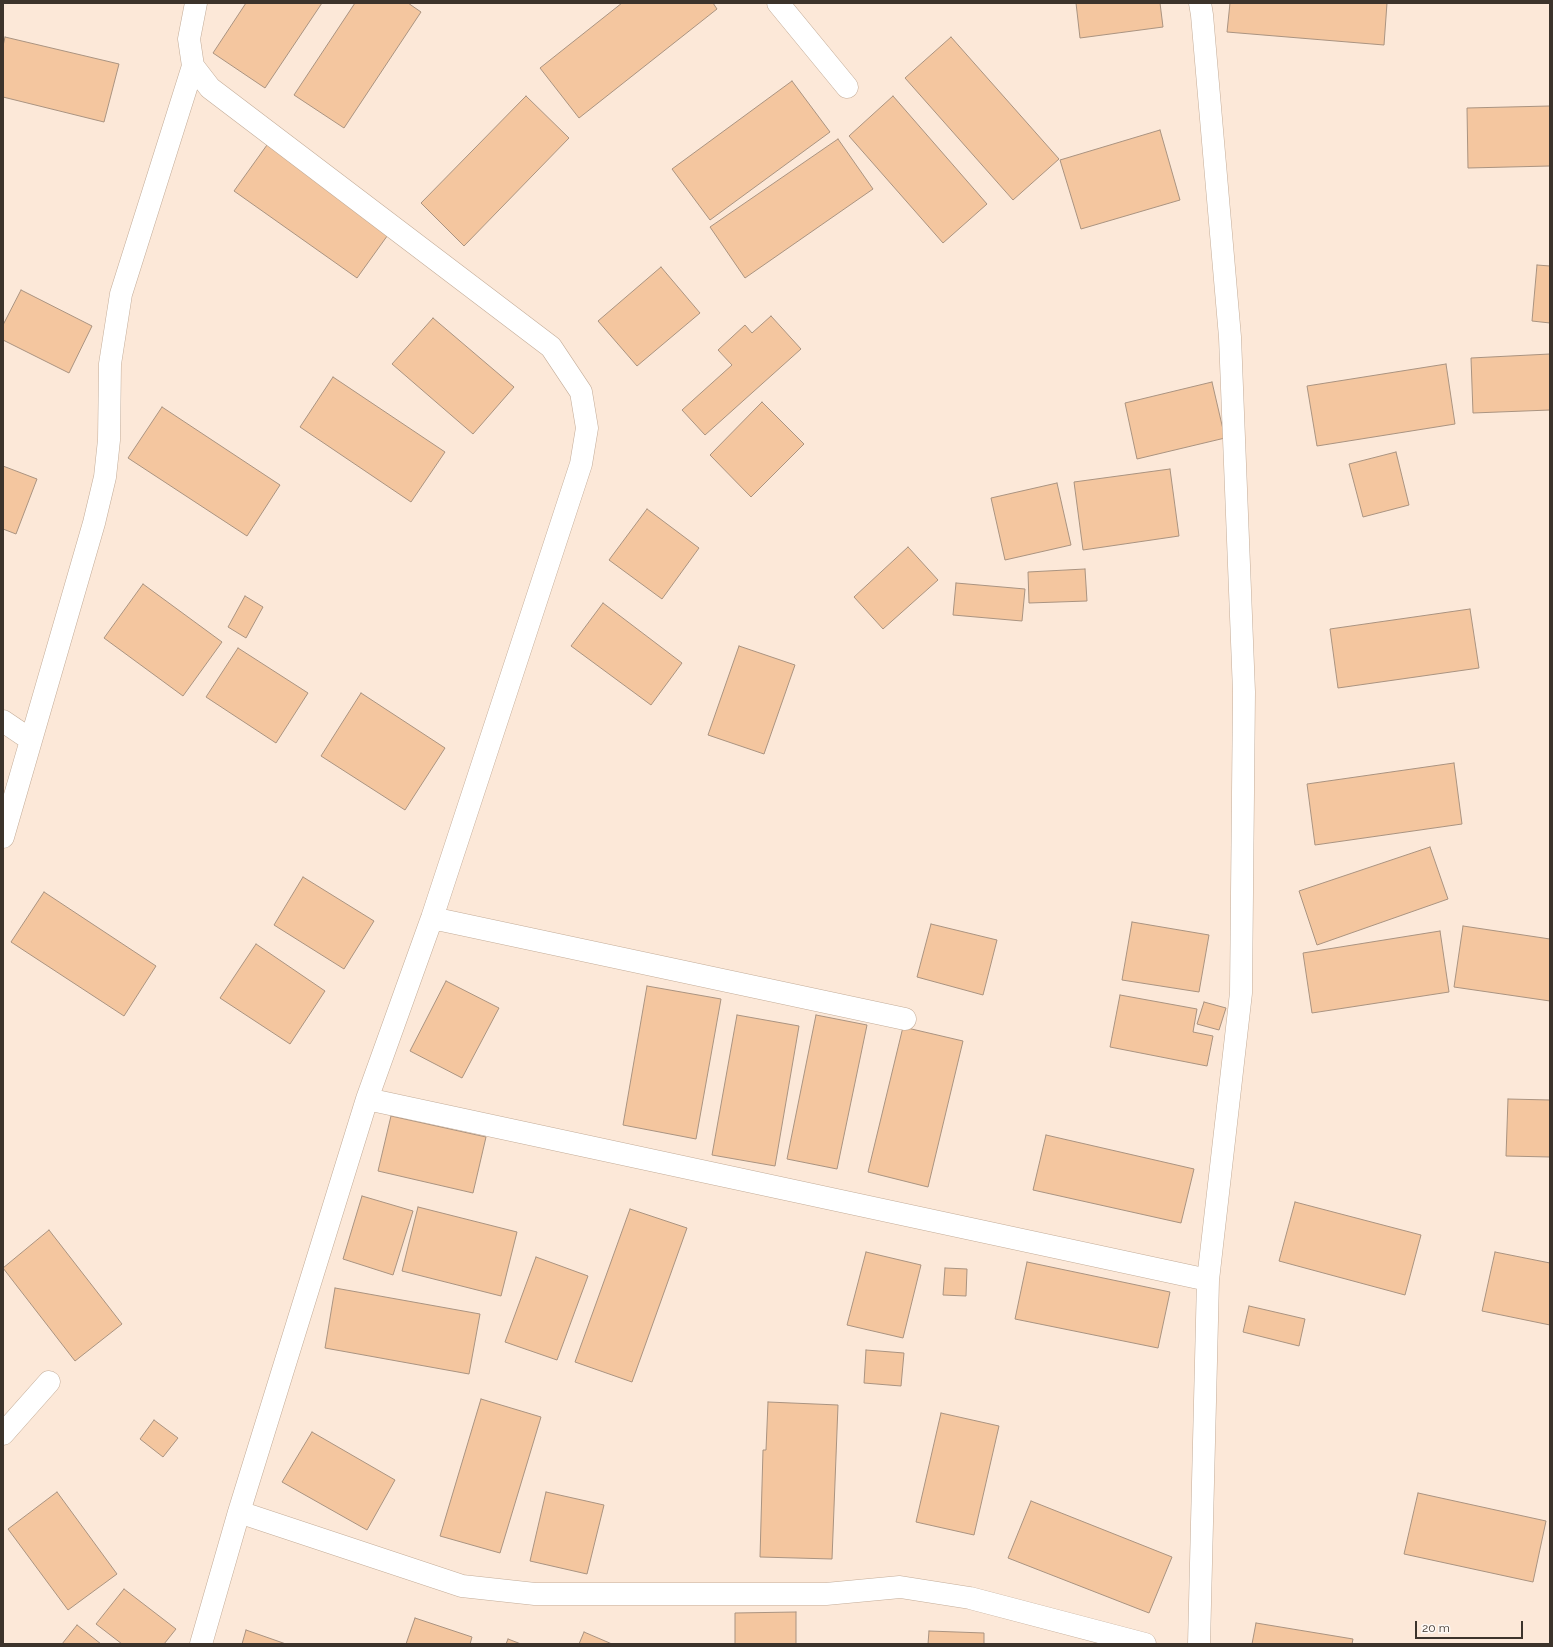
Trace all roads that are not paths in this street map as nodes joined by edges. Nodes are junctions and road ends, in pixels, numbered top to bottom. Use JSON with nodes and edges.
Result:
{"nodes":[{"id":1,"x":196,"y":3,"type":"edge"},
{"id":2,"x":778,"y":3,"type":"edge"},
{"id":3,"x":1200,"y":3,"type":"edge"},
{"id":4,"x":193,"y":66,"type":"junction"},
{"id":5,"x":847,"y":87,"type":"dead end"},
{"id":6,"x":3,"y":721,"type":"edge"},
{"id":7,"x":31,"y":740,"type":"junction"},
{"id":8,"x":3,"y":837,"type":"edge"},
{"id":9,"x":432,"y":918,"type":"junction"},
{"id":10,"x":905,"y":1019,"type":"dead end"},
{"id":11,"x":367,"y":1099,"type":"junction"},
{"id":12,"x":1208,"y":1280,"type":"junction"},
{"id":13,"x":49,"y":1382,"type":"dead end"},
{"id":14,"x":3,"y":1434,"type":"edge"},
{"id":15,"x":239,"y":1512,"type":"junction"},
{"id":16,"x":201,"y":1644,"type":"edge"},
{"id":17,"x":1145,"y":1644,"type":"edge"},
{"id":18,"x":1199,"y":1644,"type":"edge"}],
"edges":[{"from":1,"to":4,"type":"street"},
{"from":2,"to":5,"type":"street"},
{"from":3,"to":12,"type":"street"},
{"from":4,"to":7,"type":"street"},
{"from":4,"to":9,"type":"street"},
{"from":6,"to":7,"type":"street"},
{"from":7,"to":8,"type":"street"},
{"from":9,"to":10,"type":"street"},
{"from":9,"to":11,"type":"street"},
{"from":11,"to":12,"type":"street"},
{"from":11,"to":15,"type":"street"},
{"from":12,"to":18,"type":"street"},
{"from":13,"to":14,"type":"street"},
{"from":15,"to":16,"type":"street"},
{"from":15,"to":17,"type":"street"}]}
